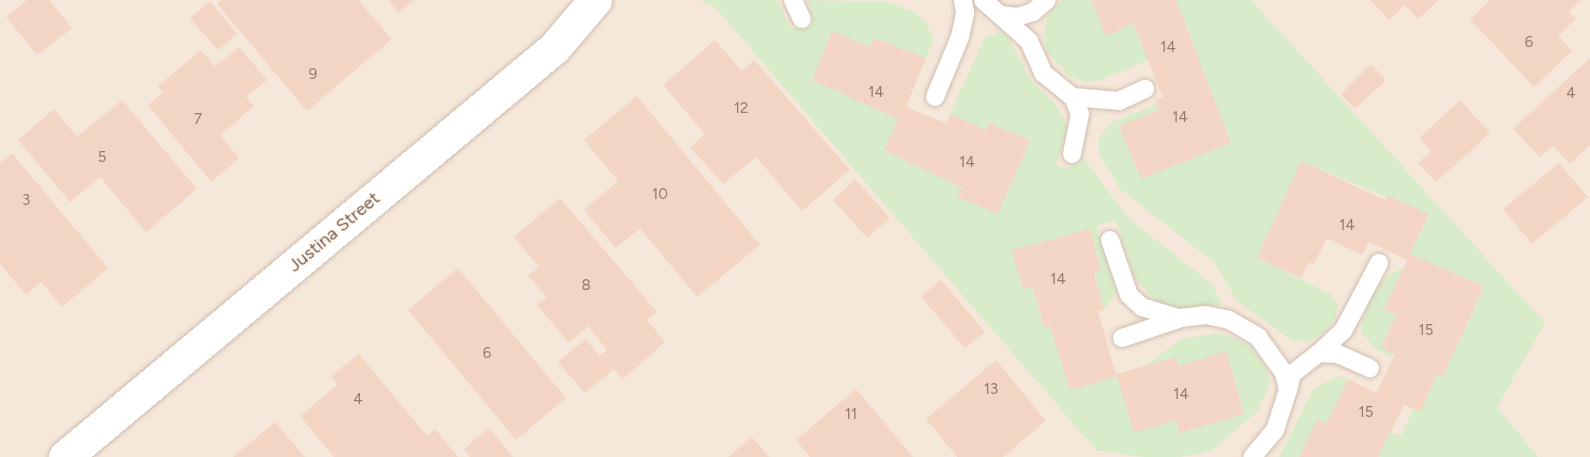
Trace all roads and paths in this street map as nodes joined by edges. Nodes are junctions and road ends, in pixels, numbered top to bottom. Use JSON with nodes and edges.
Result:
{"nodes":[{"id":1,"x":596,"y":0,"type":"edge"},
{"id":2,"x":794,"y":0,"type":"edge"},
{"id":3,"x":963,"y":0,"type":"edge"},
{"id":4,"x":983,"y":0,"type":"edge"},
{"id":5,"x":1047,"y":0,"type":"edge"},
{"id":6,"x":1001,"y":15,"type":"junction"},
{"id":7,"x":801,"y":19,"type":"dead end"},
{"id":8,"x":1144,"y":89,"type":"dead end"},
{"id":9,"x":935,"y":97,"type":"dead end"},
{"id":10,"x":1072,"y":97,"type":"junction"},
{"id":11,"x":1072,"y":154,"type":"dead end"},
{"id":12,"x":1110,"y":240,"type":"dead end"},
{"id":13,"x":1379,"y":263,"type":"dead end"},
{"id":14,"x":1181,"y":318,"type":"junction"},
{"id":15,"x":1122,"y":338,"type":"dead end"},
{"id":16,"x":1319,"y":353,"type":"junction"},
{"id":17,"x":1370,"y":368,"type":"dead end"},
{"id":18,"x":1288,"y":390,"type":"junction"},
{"id":19,"x":65,"y":457,"type":"edge"},
{"id":20,"x":1252,"y":457,"type":"edge"}],
"edges":[{"from":1,"to":19,"type":"street","name":"Justina Street"},
{"from":2,"to":7,"type":"lane"},
{"from":3,"to":9,"type":"lane"},
{"from":4,"to":6,"type":"lane"},
{"from":5,"to":6,"type":"lane"},
{"from":6,"to":10,"type":"lane"},
{"from":8,"to":10,"type":"lane"},
{"from":10,"to":11,"type":"lane"},
{"from":12,"to":14,"type":"lane"},
{"from":13,"to":16,"type":"lane"},
{"from":14,"to":15,"type":"lane"},
{"from":14,"to":18,"type":"lane"},
{"from":16,"to":17,"type":"lane"},
{"from":16,"to":18,"type":"lane"},
{"from":18,"to":20,"type":"lane"}]}
